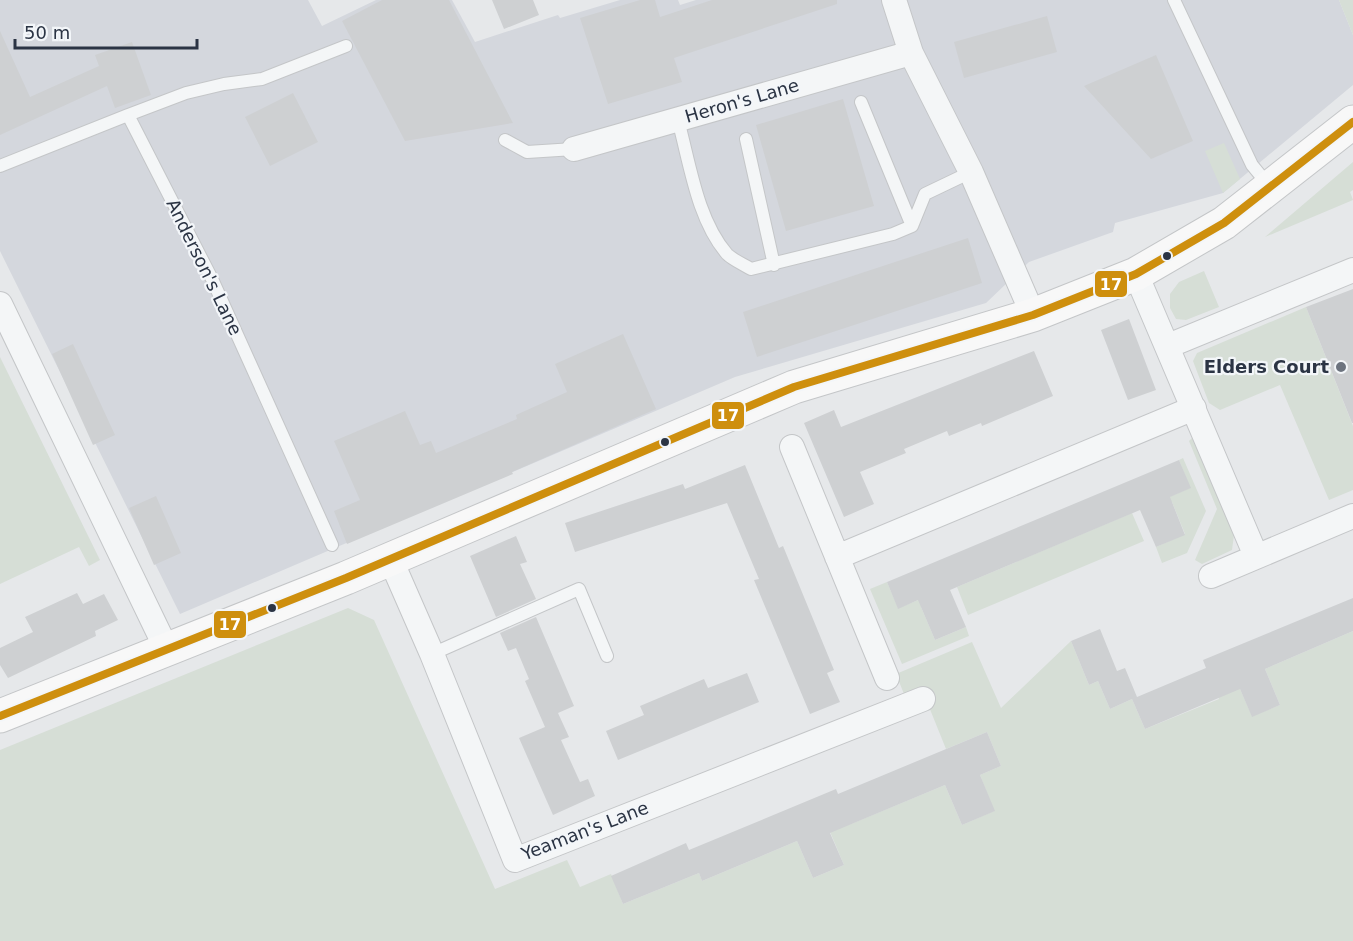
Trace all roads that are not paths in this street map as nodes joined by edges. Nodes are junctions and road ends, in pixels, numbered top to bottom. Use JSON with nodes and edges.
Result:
{"nodes":[{"id":1,"x":894,"y":0,"type":"edge"},
{"id":2,"x":1174,"y":0,"type":"edge"},
{"id":3,"x":346,"y":46,"type":"dead end"},
{"id":4,"x":911,"y":53,"type":"junction"},
{"id":5,"x":861,"y":102,"type":"dead end"},
{"id":6,"x":128,"y":115,"type":"junction"},
{"id":7,"x":678,"y":120,"type":"junction"},
{"id":8,"x":1353,"y":122,"type":"edge"},
{"id":9,"x":746,"y":139,"type":"dead end"},
{"id":10,"x":505,"y":140,"type":"dead end"},
{"id":11,"x":574,"y":149,"type":"joint"},
{"id":12,"x":0,"y":166,"type":"edge"},
{"id":13,"x":971,"y":172,"type":"junction"},
{"id":14,"x":1271,"y":188,"type":"junction"},
{"id":15,"x":912,"y":226,"type":"junction"},
{"id":16,"x":774,"y":265,"type":"junction"},
{"id":17,"x":1353,"y":270,"type":"edge"},
{"id":18,"x":1136,"y":274,"type":"junction"},
{"id":19,"x":0,"y":304,"type":"edge"},
{"id":20,"x":1032,"y":315,"type":"junction"},
{"id":21,"x":1168,"y":346,"type":"junction"},
{"id":22,"x":1194,"y":408,"type":"junction"},
{"id":23,"x":792,"y":447,"type":"dead end"},
{"id":24,"x":1353,"y":516,"type":"edge"},
{"id":25,"x":332,"y":545,"type":"dead end"},
{"id":26,"x":1256,"y":556,"type":"junction"},
{"id":27,"x":837,"y":557,"type":"junction"},
{"id":28,"x":390,"y":558,"type":"junction"},
{"id":29,"x":1211,"y":576,"type":"dead end"},
{"id":30,"x":167,"y":650,"type":"junction"},
{"id":31,"x":432,"y":654,"type":"junction"},
{"id":32,"x":607,"y":656,"type":"dead end"},
{"id":33,"x":887,"y":678,"type":"dead end"},
{"id":34,"x":923,"y":699,"type":"dead end"},
{"id":35,"x":0,"y":716,"type":"edge"}],
"edges":[{"from":1,"to":4,"type":"street"},
{"from":2,"to":14,"type":"lane"},
{"from":3,"to":6,"type":"lane"},
{"from":4,"to":7,"type":"street","name":"Heron's Lane"},
{"from":4,"to":13,"type":"street"},
{"from":5,"to":15,"type":"lane"},
{"from":6,"to":12,"type":"lane"},
{"from":6,"to":25,"type":"lane","name":"Anderson's Lane"},
{"from":7,"to":11,"type":"street","name":"Heron's Lane"},
{"from":7,"to":16,"type":"lane"},
{"from":8,"to":14,"type":"street"},
{"from":9,"to":16,"type":"lane"},
{"from":10,"to":11,"type":"lane"},
{"from":13,"to":15,"type":"lane"},
{"from":13,"to":20,"type":"street"},
{"from":14,"to":18,"type":"street"},
{"from":15,"to":16,"type":"lane"},
{"from":17,"to":21,"type":"street"},
{"from":18,"to":20,"type":"street"},
{"from":18,"to":21,"type":"street"},
{"from":19,"to":30,"type":"street"},
{"from":20,"to":28,"type":"street"},
{"from":21,"to":22,"type":"street"},
{"from":22,"to":26,"type":"street"},
{"from":22,"to":27,"type":"street"},
{"from":23,"to":27,"type":"street"},
{"from":24,"to":26,"type":"street"},
{"from":26,"to":29,"type":"street"},
{"from":27,"to":33,"type":"street"},
{"from":28,"to":30,"type":"street"},
{"from":28,"to":31,"type":"street","name":"Yeaman's Lane"},
{"from":30,"to":35,"type":"street"},
{"from":31,"to":32,"type":"lane"},
{"from":31,"to":34,"type":"street","name":"Yeaman's Lane"}]}
